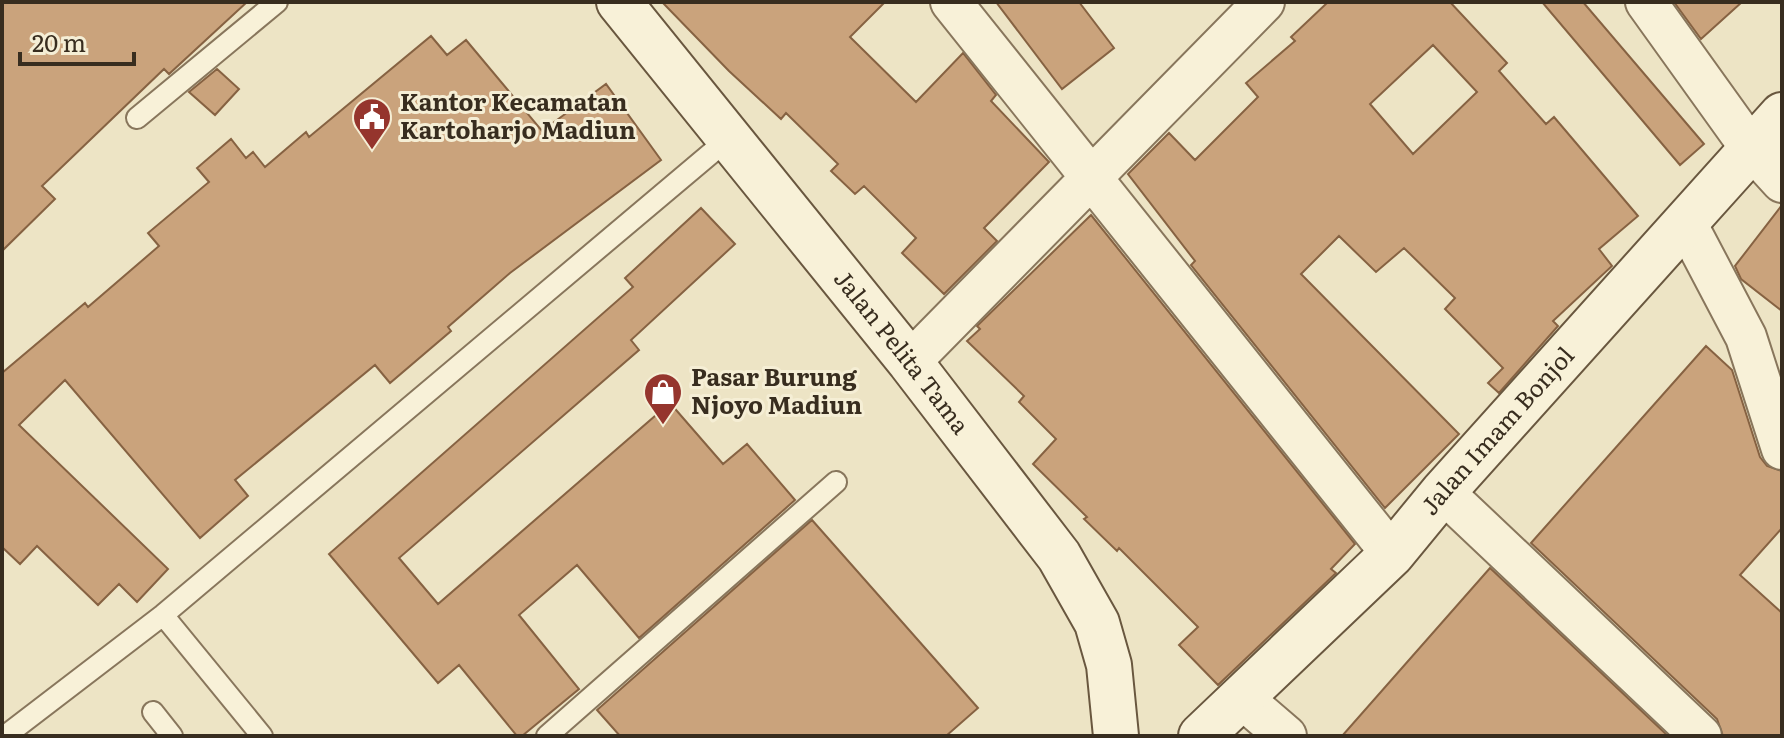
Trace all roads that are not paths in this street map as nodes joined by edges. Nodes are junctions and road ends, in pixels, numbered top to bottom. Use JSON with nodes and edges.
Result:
{"nodes":[{"id":1,"x":277,"y":2,"type":"edge"},
{"id":2,"x":619,"y":2,"type":"edge"},
{"id":3,"x":951,"y":2,"type":"edge"},
{"id":4,"x":1264,"y":2,"type":"edge"},
{"id":5,"x":1646,"y":2,"type":"edge"},
{"id":6,"x":1782,"y":115,"type":"edge"},
{"id":7,"x":137,"y":118,"type":"dead end"},
{"id":8,"x":728,"y":139,"type":"junction"},
{"id":9,"x":1750,"y":147,"type":"junction"},
{"id":10,"x":1092,"y":177,"type":"junction"},
{"id":11,"x":1782,"y":182,"type":"edge"},
{"id":12,"x":1685,"y":221,"type":"junction"},
{"id":13,"x":910,"y":362,"type":"junction"},
{"id":14,"x":1782,"y":449,"type":"edge"},
{"id":15,"x":836,"y":482,"type":"dead end"},
{"id":16,"x":1443,"y":492,"type":"junction"},
{"id":17,"x":1392,"y":554,"type":"junction"},
{"id":18,"x":163,"y":615,"type":"junction"},
{"id":19,"x":1243,"y":699,"type":"junction"},
{"id":20,"x":153,"y":712,"type":"dead end"},
{"id":21,"x":5,"y":736,"type":"edge"},
{"id":22,"x":172,"y":736,"type":"edge"},
{"id":23,"x":262,"y":736,"type":"edge"},
{"id":24,"x":547,"y":736,"type":"edge"},
{"id":25,"x":1116,"y":736,"type":"edge"},
{"id":26,"x":1201,"y":736,"type":"edge"},
{"id":27,"x":1286,"y":736,"type":"edge"},
{"id":28,"x":1701,"y":736,"type":"edge"}],
"edges":[{"from":1,"to":7,"type":"lane"},
{"from":2,"to":8,"type":"street","name":"Jalan Pelita Tama"},
{"from":3,"to":10,"type":"street"},
{"from":4,"to":10,"type":"street"},
{"from":5,"to":9,"type":"street"},
{"from":6,"to":9,"type":"street","name":"Jalan Imam Bonjol"},
{"from":8,"to":13,"type":"street","name":"Jalan Pelita Tama"},
{"from":8,"to":18,"type":"lane"},
{"from":9,"to":11,"type":"street"},
{"from":9,"to":12,"type":"street","name":"Jalan Imam Bonjol"},
{"from":10,"to":13,"type":"street"},
{"from":10,"to":17,"type":"street"},
{"from":12,"to":14,"type":"street"},
{"from":12,"to":16,"type":"street","name":"Jalan Imam Bonjol"},
{"from":13,"to":25,"type":"street","name":"Jalan Pelita Tama"},
{"from":15,"to":24,"type":"lane"},
{"from":16,"to":17,"type":"street","name":"Jalan Imam Bonjol"},
{"from":16,"to":28,"type":"street"},
{"from":17,"to":19,"type":"street","name":"Jalan Imam Bonjol"},
{"from":18,"to":21,"type":"lane"},
{"from":18,"to":23,"type":"lane"},
{"from":19,"to":26,"type":"street","name":"Jalan Imam Bonjol"},
{"from":19,"to":27,"type":"street"},
{"from":20,"to":22,"type":"lane"}]}
